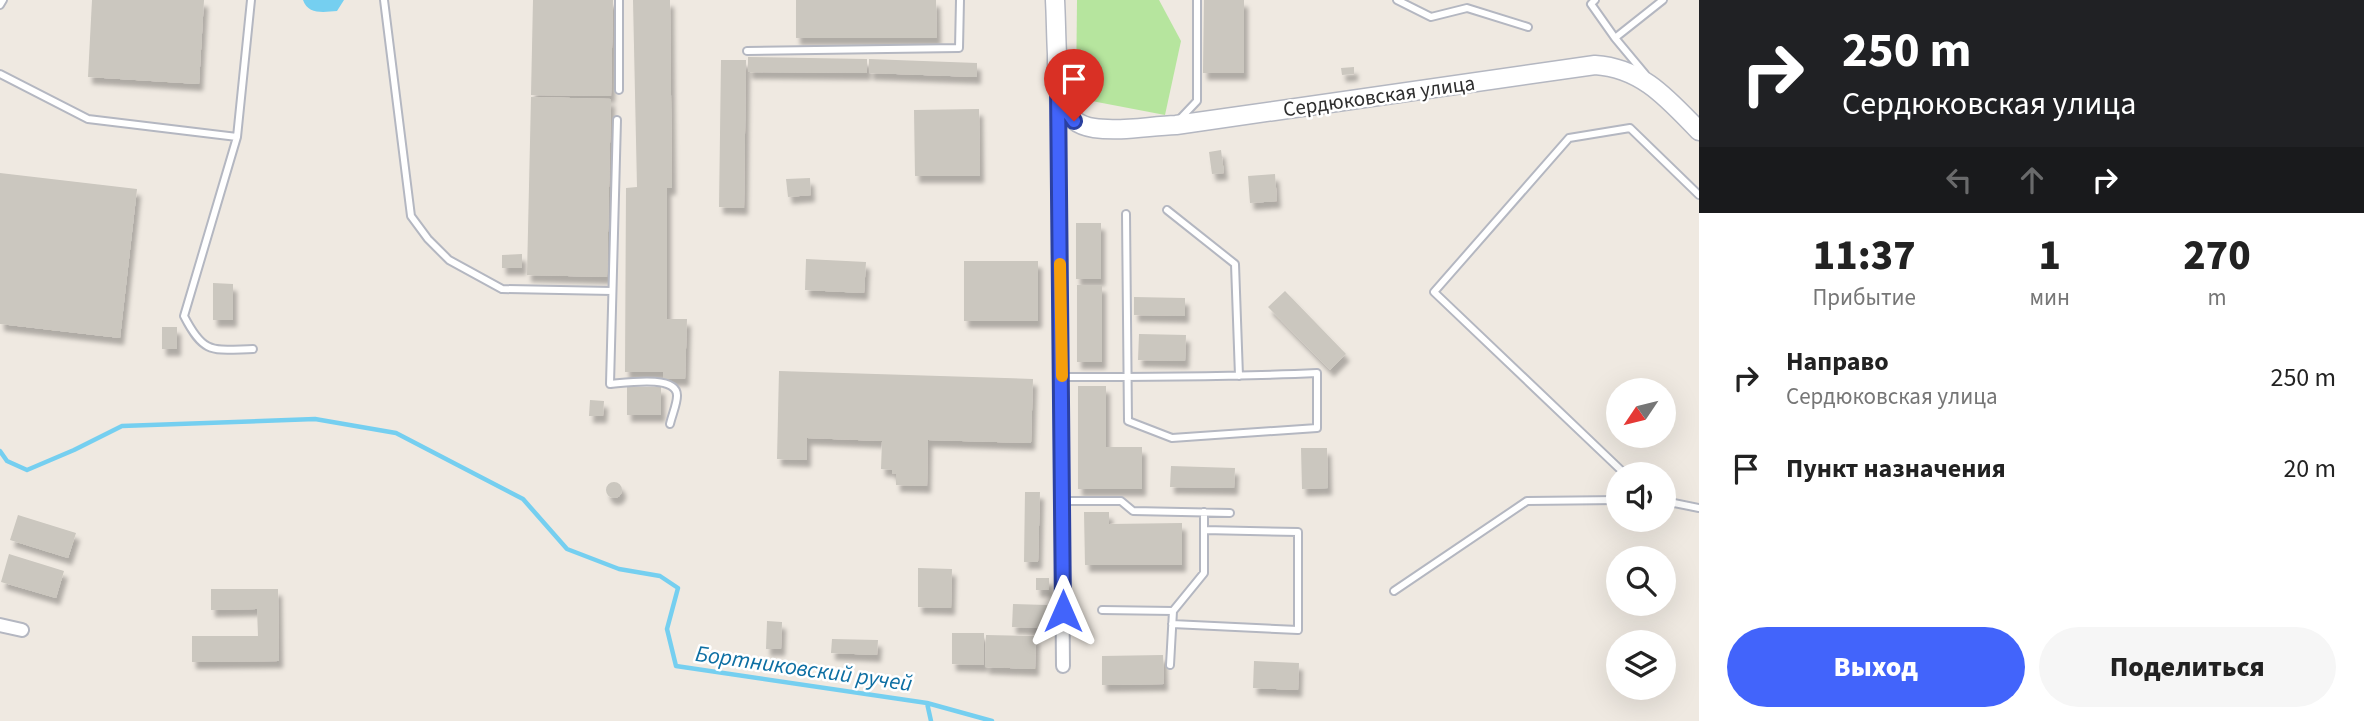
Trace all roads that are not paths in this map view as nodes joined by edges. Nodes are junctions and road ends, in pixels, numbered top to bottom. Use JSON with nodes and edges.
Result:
{"nodes":[{"id":1,"x":3,"y":0,"type":"edge"},
{"id":2,"x":251,"y":0,"type":"edge"},
{"id":3,"x":384,"y":0,"type":"edge"},
{"id":4,"x":619,"y":0,"type":"edge"},
{"id":5,"x":960,"y":0,"type":"edge"},
{"id":6,"x":1055,"y":0,"type":"edge"},
{"id":7,"x":1197,"y":0,"type":"edge"},
{"id":8,"x":1397,"y":0,"type":"edge"},
{"id":9,"x":1463,"y":0,"type":"edge"},
{"id":10,"x":1595,"y":0,"type":"edge"},
{"id":11,"x":1663,"y":0,"type":"edge"},
{"id":12,"x":0,"y":5,"type":"edge"},
{"id":13,"x":1467,"y":8,"type":"junction"},
{"id":14,"x":1528,"y":27,"type":"dead end"},
{"id":15,"x":1615,"y":38,"type":"junction"},
{"id":16,"x":747,"y":51,"type":"dead end"},
{"id":17,"x":0,"y":74,"type":"edge"},
{"id":18,"x":1058,"y":88,"type":"junction"},
{"id":19,"x":1658,"y":89,"type":"junction"},
{"id":20,"x":619,"y":90,"type":"dead end"},
{"id":21,"x":617,"y":120,"type":"dead end"},
{"id":22,"x":1176,"y":125,"type":"junction"},
{"id":23,"x":1699,"y":131,"type":"edge"},
{"id":24,"x":237,"y":137,"type":"junction"},
{"id":25,"x":1699,"y":195,"type":"edge"},
{"id":26,"x":1167,"y":210,"type":"dead end"},
{"id":27,"x":1126,"y":214,"type":"dead end"},
{"id":28,"x":611,"y":291,"type":"junction"},
{"id":29,"x":253,"y":349,"type":"dead end"},
{"id":30,"x":1239,"y":376,"type":"junction"},
{"id":31,"x":1062,"y":377,"type":"junction"},
{"id":32,"x":1128,"y":377,"type":"junction"},
{"id":33,"x":670,"y":424,"type":"dead end"},
{"id":34,"x":1612,"y":462,"type":"edge"},
{"id":35,"x":1606,"y":500,"type":"edge"},
{"id":36,"x":1062,"y":501,"type":"junction"},
{"id":37,"x":1676,"y":504,"type":"edge"},
{"id":38,"x":1699,"y":508,"type":"edge"},
{"id":39,"x":1204,"y":512,"type":"junction"},
{"id":40,"x":1230,"y":513,"type":"dead end"},
{"id":41,"x":1204,"y":530,"type":"junction"},
{"id":42,"x":1394,"y":591,"type":"dead end"},
{"id":43,"x":1102,"y":610,"type":"dead end"},
{"id":44,"x":1173,"y":611,"type":"junction"},
{"id":45,"x":1172,"y":624,"type":"junction"},
{"id":46,"x":0,"y":625,"type":"edge"},
{"id":47,"x":22,"y":630,"type":"dead end"},
{"id":48,"x":1170,"y":665,"type":"dead end"},
{"id":49,"x":1063,"y":666,"type":"dead end"}],
"edges":[{"from":1,"to":12,"type":"lane"},
{"from":2,"to":24,"type":"lane"},
{"from":3,"to":28,"type":"lane"},
{"from":4,"to":20,"type":"lane"},
{"from":5,"to":16,"type":"lane"},
{"from":6,"to":18,"type":"street"},
{"from":7,"to":22,"type":"lane"},
{"from":8,"to":13,"type":"lane"},
{"from":9,"to":13,"type":"lane"},
{"from":10,"to":15,"type":"lane"},
{"from":11,"to":15,"type":"lane"},
{"from":13,"to":14,"type":"lane"},
{"from":15,"to":19,"type":"lane"},
{"from":17,"to":24,"type":"lane"},
{"from":18,"to":22,"type":"street","name":"Сердюковская улица"},
{"from":18,"to":31,"type":"street"},
{"from":19,"to":22,"type":"street","name":"Сердюковская улица"},
{"from":19,"to":23,"type":"street","name":"Сердюковская улица"},
{"from":21,"to":28,"type":"lane"},
{"from":24,"to":29,"type":"lane"},
{"from":25,"to":34,"type":"lane"},
{"from":26,"to":30,"type":"lane"},
{"from":27,"to":32,"type":"lane"},
{"from":28,"to":33,"type":"lane"},
{"from":30,"to":32,"type":"lane"},
{"from":30,"to":32,"type":"lane"},
{"from":31,"to":32,"type":"lane"},
{"from":31,"to":36,"type":"street"},
{"from":35,"to":42,"type":"lane"},
{"from":36,"to":39,"type":"lane"},
{"from":36,"to":49,"type":"street"},
{"from":37,"to":38,"type":"lane"},
{"from":39,"to":40,"type":"lane"},
{"from":39,"to":41,"type":"lane"},
{"from":41,"to":44,"type":"lane"},
{"from":41,"to":45,"type":"lane"},
{"from":43,"to":44,"type":"lane"},
{"from":44,"to":45,"type":"lane"},
{"from":45,"to":48,"type":"lane"},
{"from":46,"to":47,"type":"street"}]}
